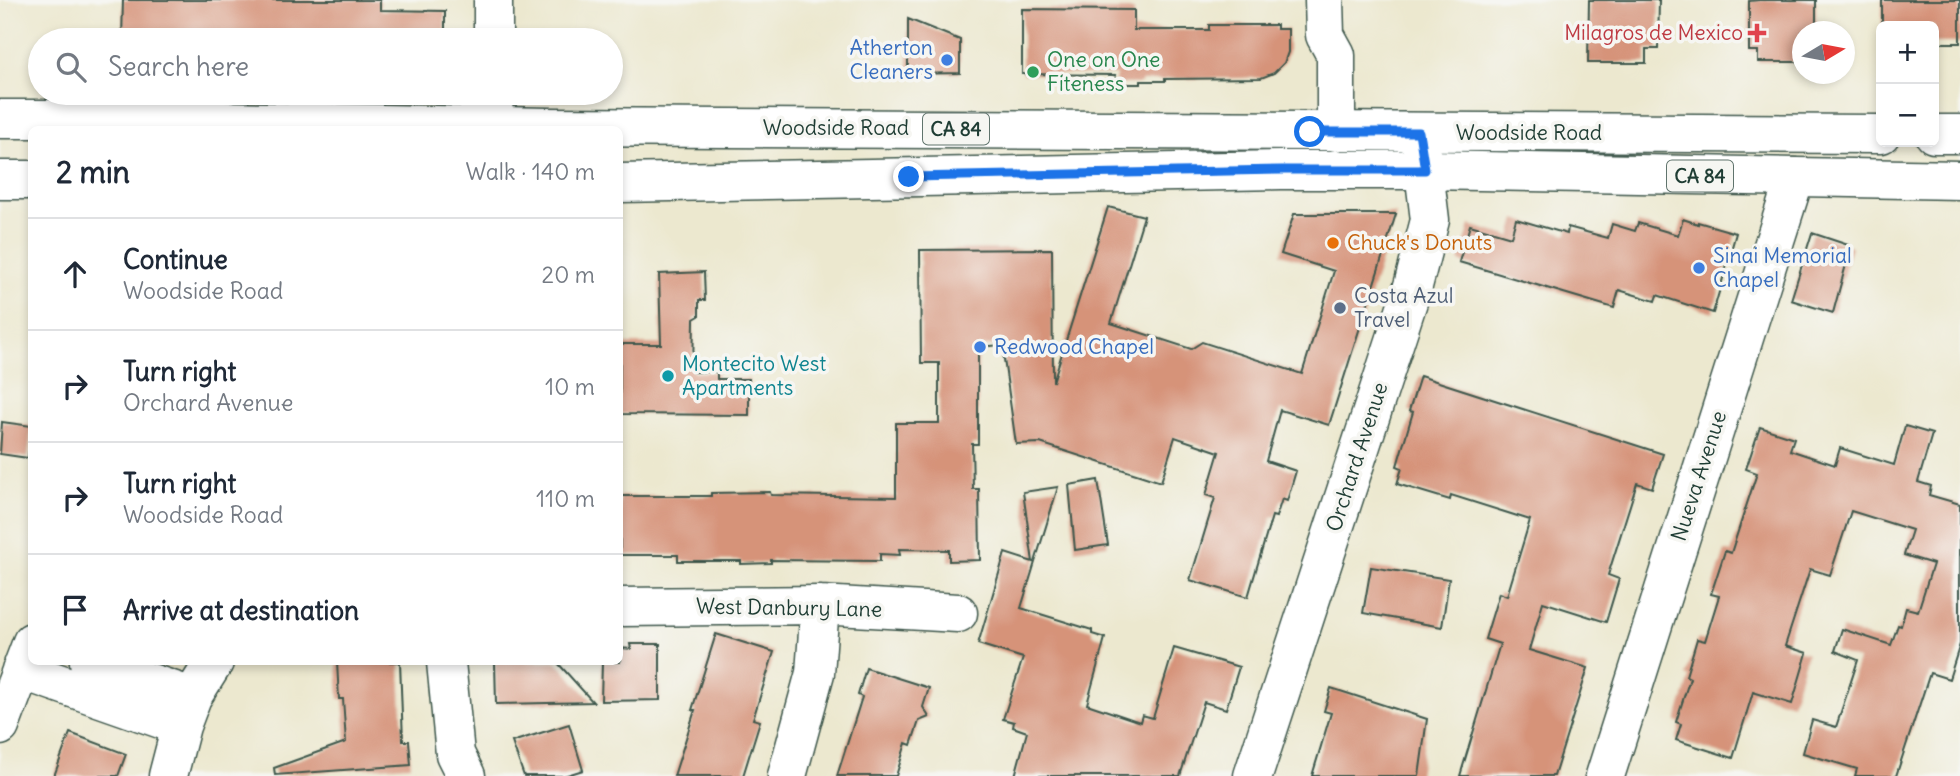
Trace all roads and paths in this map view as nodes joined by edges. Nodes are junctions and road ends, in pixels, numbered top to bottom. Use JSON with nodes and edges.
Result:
{"nodes":[{"id":1,"x":493,"y":0,"type":"edge"},
{"id":2,"x":1324,"y":17,"type":"edge"},
{"id":3,"x":493,"y":28,"type":"edge"},
{"id":4,"x":493,"y":116,"type":"edge"},
{"id":5,"x":0,"y":119,"type":"edge"},
{"id":6,"x":1323,"y":132,"type":"junction"},
{"id":7,"x":1419,"y":132,"type":"junction"},
{"id":8,"x":1876,"y":134,"type":"edge"},
{"id":9,"x":1939,"y":134,"type":"edge"},
{"id":10,"x":1960,"y":134,"type":"edge"},
{"id":11,"x":1425,"y":170,"type":"junction"},
{"id":12,"x":1795,"y":177,"type":"junction"},
{"id":13,"x":0,"y":180,"type":"edge"},
{"id":14,"x":28,"y":180,"type":"edge"},
{"id":15,"x":1960,"y":180,"type":"edge"},
{"id":16,"x":623,"y":183,"type":"edge"},
{"id":17,"x":820,"y":605,"type":"junction"},
{"id":18,"x":623,"y":607,"type":"edge"},
{"id":19,"x":958,"y":613,"type":"dead end"},
{"id":20,"x":26,"y":656,"type":"edge"},
{"id":21,"x":52,"y":665,"type":"edge"},
{"id":22,"x":95,"y":665,"type":"edge"},
{"id":23,"x":212,"y":665,"type":"edge"},
{"id":24,"x":446,"y":665,"type":"edge"},
{"id":25,"x":186,"y":712,"type":"junction"},
{"id":26,"x":0,"y":726,"type":"edge"},
{"id":27,"x":168,"y":776,"type":"edge"},
{"id":28,"x":466,"y":776,"type":"edge"},
{"id":29,"x":787,"y":776,"type":"edge"},
{"id":30,"x":1253,"y":776,"type":"edge"},
{"id":31,"x":1605,"y":776,"type":"edge"}],
"edges":[{"from":1,"to":3,"type":"main road"},
{"from":2,"to":6,"type":"main road"},
{"from":4,"to":5,"type":"main road","name":"Woodside Road","number":"CA 84"},
{"from":4,"to":6,"type":"main road","name":"Woodside Road","number":"CA 84"},
{"from":6,"to":7,"type":"main road","name":"Woodside Road","number":"CA 84"},
{"from":7,"to":8,"type":"main road","name":"Woodside Road","number":"CA 84"},
{"from":7,"to":11,"type":"main road","name":"Orchard Avenue"},
{"from":9,"to":10,"type":"main road"},
{"from":11,"to":12,"type":"main road","name":"Woodside Road","number":"CA 84"},
{"from":11,"to":16,"type":"main road","name":"Woodside Road","number":"CA 84"},
{"from":11,"to":30,"type":"main road","name":"Orchard Avenue"},
{"from":12,"to":15,"type":"main road","name":"Woodside Road","number":"CA 84"},
{"from":12,"to":31,"type":"main road","name":"Nueva Avenue"},
{"from":13,"to":14,"type":"main road"},
{"from":17,"to":18,"type":"main road","name":"West Danbury Lane"},
{"from":17,"to":19,"type":"main road","name":"West Danbury Lane"},
{"from":17,"to":29,"type":"main road"},
{"from":20,"to":26,"type":"main road"},
{"from":21,"to":25,"type":"main road"},
{"from":22,"to":25,"type":"main road"},
{"from":23,"to":25,"type":"main road"},
{"from":24,"to":28,"type":"main road"},
{"from":25,"to":27,"type":"main road"}]}
